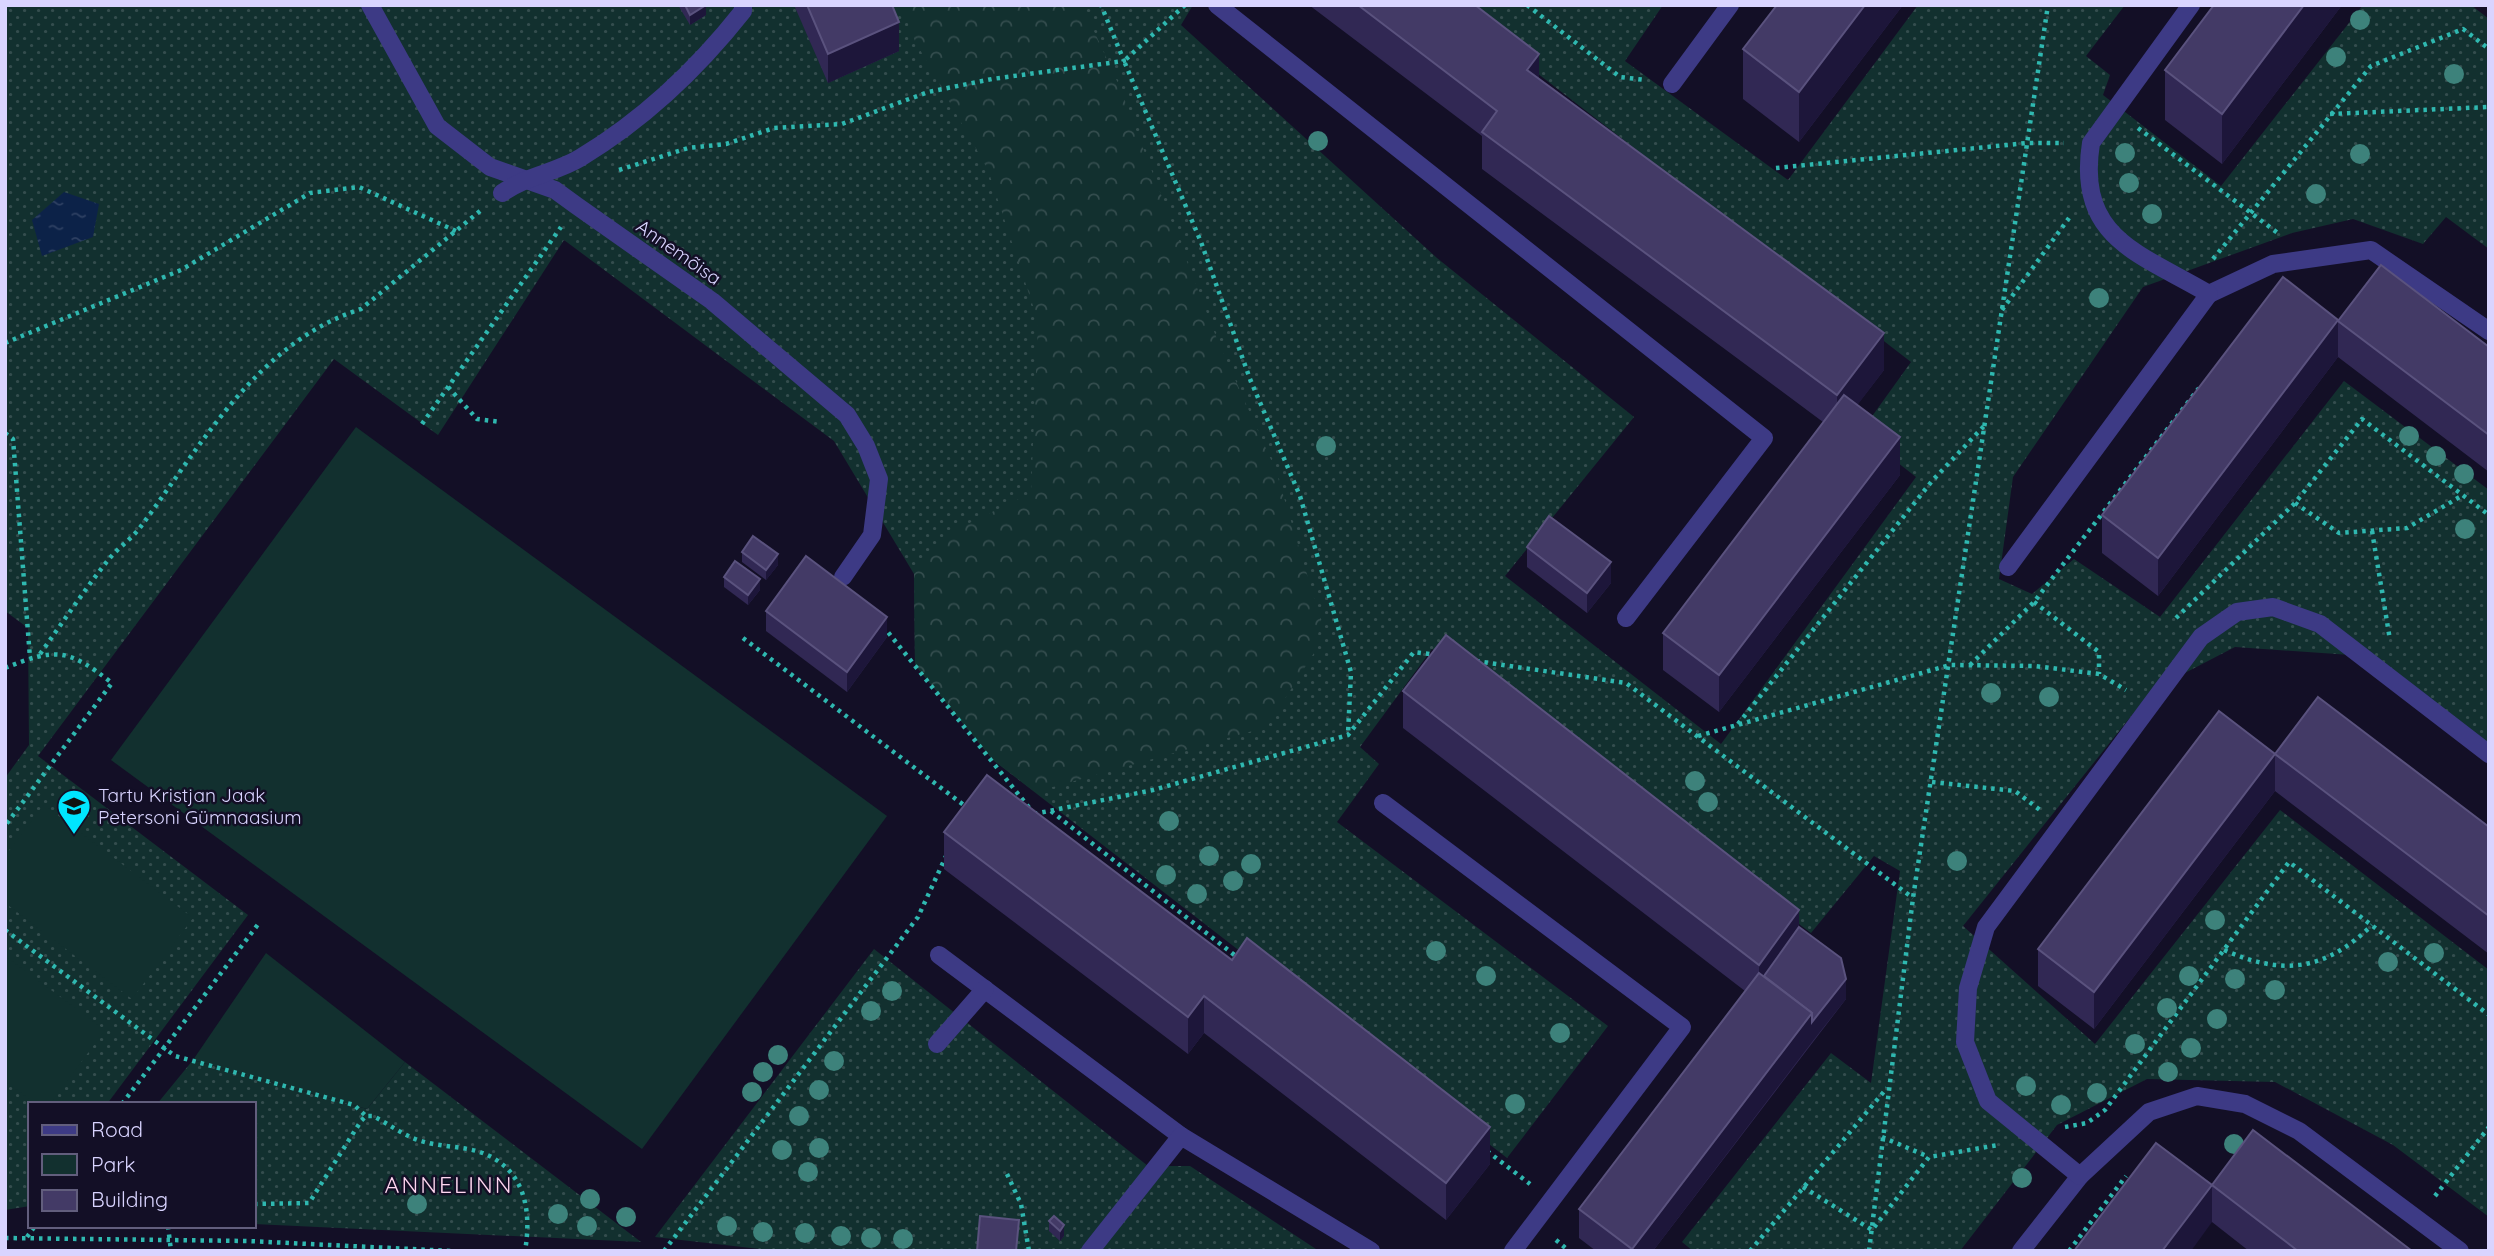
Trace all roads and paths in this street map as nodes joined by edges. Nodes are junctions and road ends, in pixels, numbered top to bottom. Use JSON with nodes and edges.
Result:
{"nodes":[{"id":1,"x":370,"y":5,"type":"edge"},
{"id":2,"x":743,"y":5,"type":"edge"},
{"id":3,"x":1101,"y":5,"type":"edge"},
{"id":4,"x":1185,"y":5,"type":"edge"},
{"id":5,"x":1217,"y":5,"type":"edge"},
{"id":6,"x":1527,"y":5,"type":"edge"},
{"id":7,"x":1730,"y":5,"type":"edge"},
{"id":8,"x":2048,"y":5,"type":"edge"},
{"id":9,"x":2190,"y":5,"type":"edge"},
{"id":10,"x":2489,"y":49,"type":"edge"},
{"id":11,"x":1124,"y":61,"type":"junction"},
{"id":12,"x":1672,"y":84,"type":"joint"},
{"id":13,"x":2489,"y":107,"type":"edge"},
{"id":14,"x":2113,"y":109,"type":"junction"},
{"id":15,"x":2329,"y":114,"type":"junction"},
{"id":16,"x":2027,"y":143,"type":"junction"},
{"id":17,"x":2091,"y":143,"type":"junction"},
{"id":18,"x":1776,"y":168,"type":"dead end"},
{"id":19,"x":608,"y":174,"type":"dead end"},
{"id":20,"x":523,"y":179,"type":"junction"},
{"id":21,"x":2088,"y":192,"type":"junction"},
{"id":22,"x":502,"y":193,"type":"joint"},
{"id":23,"x":577,"y":205,"type":"junction"},
{"id":24,"x":2252,"y":212,"type":"junction"},
{"id":25,"x":456,"y":231,"type":"junction"},
{"id":26,"x":2308,"y":258,"type":"junction"},
{"id":27,"x":2193,"y":284,"type":"junction"},
{"id":28,"x":2210,"y":294,"type":"junction"},
{"id":29,"x":2001,"y":313,"type":"junction"},
{"id":30,"x":2489,"y":331,"type":"edge"},
{"id":31,"x":5,"y":342,"type":"edge"},
{"id":32,"x":2203,"y":383,"type":"edge"},
{"id":33,"x":449,"y":387,"type":"junction"},
{"id":34,"x":501,"y":422,"type":"dead end"},
{"id":35,"x":422,"y":424,"type":"dead end"},
{"id":36,"x":1984,"y":426,"type":"junction"},
{"id":37,"x":5,"y":433,"type":"edge"},
{"id":38,"x":2463,"y":495,"type":"junction"},
{"id":39,"x":2295,"y":503,"type":"junction"},
{"id":40,"x":2489,"y":515,"type":"edge"},
{"id":41,"x":2372,"y":531,"type":"junction"},
{"id":42,"x":2008,"y":567,"type":"dead end"},
{"id":43,"x":843,"y":577,"type":"dead end"},
{"id":44,"x":2034,"y":602,"type":"junction"},
{"id":45,"x":875,"y":616,"type":"edge"},
{"id":46,"x":1626,"y":618,"type":"dead end"},
{"id":47,"x":2173,"y":622,"type":"dead end"},
{"id":48,"x":743,"y":638,"type":"dead end"},
{"id":49,"x":40,"y":654,"type":"junction"},
{"id":50,"x":1441,"y":656,"type":"edge"},
{"id":51,"x":30,"y":658,"type":"junction"},
{"id":52,"x":1467,"y":660,"type":"edge"},
{"id":53,"x":1950,"y":665,"type":"junction"},
{"id":54,"x":1970,"y":665,"type":"junction"},
{"id":55,"x":5,"y":668,"type":"edge"},
{"id":56,"x":2099,"y":674,"type":"junction"},
{"id":57,"x":2133,"y":678,"type":"dead end"},
{"id":58,"x":2397,"y":683,"type":"junction"},
{"id":59,"x":2124,"y":689,"type":"junction"},
{"id":60,"x":2147,"y":706,"type":"junction"},
{"id":61,"x":1738,"y":725,"type":"junction"},
{"id":62,"x":1348,"y":735,"type":"junction"},
{"id":63,"x":1697,"y":737,"type":"junction"},
{"id":64,"x":2489,"y":754,"type":"edge"},
{"id":65,"x":1931,"y":782,"type":"junction"},
{"id":66,"x":1383,"y":803,"type":"dead end"},
{"id":67,"x":1050,"y":811,"type":"junction"},
{"id":68,"x":1021,"y":812,"type":"edge"},
{"id":69,"x":975,"y":813,"type":"edge"},
{"id":70,"x":1033,"y":815,"type":"junction"},
{"id":71,"x":2060,"y":825,"type":"junction"},
{"id":72,"x":5,"y":826,"type":"edge"},
{"id":73,"x":951,"y":844,"type":"edge"},
{"id":74,"x":1913,"y":898,"type":"junction"},
{"id":75,"x":259,"y":923,"type":"dead end"},
{"id":76,"x":2372,"y":925,"type":"junction"},
{"id":77,"x":5,"y":930,"type":"edge"},
{"id":78,"x":2224,"y":950,"type":"junction"},
{"id":79,"x":939,"y":955,"type":"dead end"},
{"id":80,"x":1247,"y":964,"type":"edge"},
{"id":81,"x":985,"y":989,"type":"junction"},
{"id":82,"x":2489,"y":1015,"type":"edge"},
{"id":83,"x":937,"y":1044,"type":"dead end"},
{"id":84,"x":163,"y":1047,"type":"junction"},
{"id":85,"x":1889,"y":1086,"type":"junction"},
{"id":86,"x":123,"y":1102,"type":"edge"},
{"id":87,"x":366,"y":1116,"type":"junction"},
{"id":88,"x":2489,"y":1128,"type":"edge"},
{"id":89,"x":1181,"y":1136,"type":"junction"},
{"id":90,"x":1882,"y":1136,"type":"junction"},
{"id":91,"x":2030,"y":1136,"type":"junction"},
{"id":92,"x":1486,"y":1150,"type":"edge"},
{"id":93,"x":1929,"y":1157,"type":"junction"},
{"id":94,"x":2134,"y":1165,"type":"dead end"},
{"id":95,"x":1007,"y":1174,"type":"dead end"},
{"id":96,"x":2080,"y":1176,"type":"junction"},
{"id":97,"x":1803,"y":1187,"type":"junction"},
{"id":98,"x":1551,"y":1201,"type":"junction"},
{"id":99,"x":256,"y":1204,"type":"edge"},
{"id":100,"x":2417,"y":1219,"type":"junction"},
{"id":101,"x":34,"y":1228,"type":"edge"},
{"id":102,"x":168,"y":1228,"type":"edge"},
{"id":103,"x":1872,"y":1230,"type":"junction"},
{"id":104,"x":5,"y":1238,"type":"edge"},
{"id":105,"x":27,"y":1238,"type":"junction"},
{"id":106,"x":171,"y":1240,"type":"junction"},
{"id":107,"x":171,"y":1251,"type":"edge"},
{"id":108,"x":452,"y":1251,"type":"edge"},
{"id":109,"x":525,"y":1251,"type":"edge"},
{"id":110,"x":664,"y":1251,"type":"edge"},
{"id":111,"x":1029,"y":1251,"type":"edge"},
{"id":112,"x":1090,"y":1251,"type":"edge"},
{"id":113,"x":1371,"y":1251,"type":"edge"},
{"id":114,"x":1513,"y":1251,"type":"edge"},
{"id":115,"x":1750,"y":1251,"type":"edge"},
{"id":116,"x":1869,"y":1251,"type":"edge"},
{"id":117,"x":2021,"y":1251,"type":"edge"},
{"id":118,"x":2069,"y":1251,"type":"edge"},
{"id":119,"x":2460,"y":1251,"type":"edge"}],
"edges":[{"from":1,"to":20,"type":"street","name":"Annemõisa"},
{"from":2,"to":20,"type":"street"},
{"from":3,"to":11,"type":"path"},
{"from":4,"to":11,"type":"path"},
{"from":5,"to":46,"type":"street"},
{"from":6,"to":12,"type":"path"},
{"from":7,"to":12,"type":"street"},
{"from":8,"to":16,"type":"path"},
{"from":9,"to":14,"type":"street"},
{"from":10,"to":15,"type":"path"},
{"from":11,"to":19,"type":"path"},
{"from":11,"to":62,"type":"path"},
{"from":13,"to":15,"type":"path"},
{"from":14,"to":17,"type":"street"},
{"from":14,"to":24,"type":"path"},
{"from":15,"to":24,"type":"path"},
{"from":16,"to":17,"type":"path"},
{"from":16,"to":18,"type":"path"},
{"from":16,"to":29,"type":"path"},
{"from":17,"to":21,"type":"street"},
{"from":20,"to":22,"type":"street"},
{"from":20,"to":23,"type":"street","name":"Annemõisa"},
{"from":21,"to":27,"type":"street"},
{"from":21,"to":29,"type":"path"},
{"from":22,"to":25,"type":"path"},
{"from":23,"to":33,"type":"path"},
{"from":23,"to":43,"type":"street","name":"Annemõisa"},
{"from":24,"to":26,"type":"path"},
{"from":24,"to":27,"type":"path"},
{"from":25,"to":31,"type":"path"},
{"from":25,"to":49,"type":"path"},
{"from":26,"to":28,"type":"street"},
{"from":26,"to":30,"type":"street"},
{"from":27,"to":28,"type":"street"},
{"from":28,"to":42,"type":"street"},
{"from":29,"to":36,"type":"path"},
{"from":32,"to":44,"type":"path"},
{"from":33,"to":34,"type":"path"},
{"from":33,"to":35,"type":"path"},
{"from":36,"to":53,"type":"path"},
{"from":36,"to":61,"type":"path"},
{"from":37,"to":51,"type":"path"},
{"from":38,"to":39,"type":"path"},
{"from":38,"to":40,"type":"path"},
{"from":38,"to":41,"type":"path"},
{"from":39,"to":41,"type":"path"},
{"from":39,"to":47,"type":"path"},
{"from":41,"to":58,"type":"path"},
{"from":44,"to":54,"type":"path"},
{"from":44,"to":56,"type":"path"},
{"from":45,"to":70,"type":"path"},
{"from":48,"to":69,"type":"path"},
{"from":49,"to":51,"type":"path"},
{"from":49,"to":72,"type":"path"},
{"from":50,"to":62,"type":"path"},
{"from":51,"to":55,"type":"path"},
{"from":52,"to":63,"type":"path"},
{"from":53,"to":54,"type":"path"},
{"from":53,"to":61,"type":"path"},
{"from":53,"to":65,"type":"path"},
{"from":54,"to":56,"type":"path"},
{"from":56,"to":59,"type":"path"},
{"from":57,"to":59,"type":"path"},
{"from":58,"to":60,"type":"street"},
{"from":58,"to":64,"type":"street"},
{"from":59,"to":60,"type":"path"},
{"from":60,"to":71,"type":"street"},
{"from":61,"to":63,"type":"path"},
{"from":62,"to":67,"type":"path"},
{"from":63,"to":74,"type":"path"},
{"from":65,"to":71,"type":"path"},
{"from":65,"to":74,"type":"path"},
{"from":66,"to":98,"type":"street"},
{"from":67,"to":70,"type":"path"},
{"from":67,"to":80,"type":"path"},
{"from":68,"to":70,"type":"path"},
{"from":71,"to":91,"type":"street"},
{"from":73,"to":110,"type":"path"},
{"from":74,"to":85,"type":"path"},
{"from":75,"to":84,"type":"path"},
{"from":76,"to":78,"type":"path"},
{"from":76,"to":78,"type":"path"},
{"from":76,"to":82,"type":"path"},
{"from":77,"to":84,"type":"path"},
{"from":78,"to":91,"type":"path"},
{"from":79,"to":81,"type":"street"},
{"from":81,"to":83,"type":"street"},
{"from":81,"to":89,"type":"street"},
{"from":84,"to":86,"type":"path"},
{"from":84,"to":87,"type":"path"},
{"from":85,"to":90,"type":"path"},
{"from":85,"to":97,"type":"path"},
{"from":87,"to":99,"type":"path"},
{"from":87,"to":109,"type":"path"},
{"from":88,"to":100,"type":"path"},
{"from":89,"to":112,"type":"street"},
{"from":89,"to":113,"type":"street"},
{"from":90,"to":93,"type":"path"},
{"from":90,"to":103,"type":"path"},
{"from":91,"to":93,"type":"path"},
{"from":91,"to":96,"type":"street"},
{"from":92,"to":98,"type":"path"},
{"from":93,"to":103,"type":"path"},
{"from":94,"to":118,"type":"path"},
{"from":95,"to":111,"type":"path"},
{"from":96,"to":100,"type":"street"},
{"from":96,"to":117,"type":"street"},
{"from":97,"to":103,"type":"path"},
{"from":97,"to":115,"type":"path"},
{"from":98,"to":114,"type":"street"},
{"from":100,"to":119,"type":"street"},
{"from":101,"to":105,"type":"path"},
{"from":102,"to":106,"type":"path"},
{"from":103,"to":116,"type":"path"},
{"from":104,"to":105,"type":"path"},
{"from":105,"to":106,"type":"path"},
{"from":106,"to":107,"type":"path"},
{"from":106,"to":108,"type":"path"}]}
